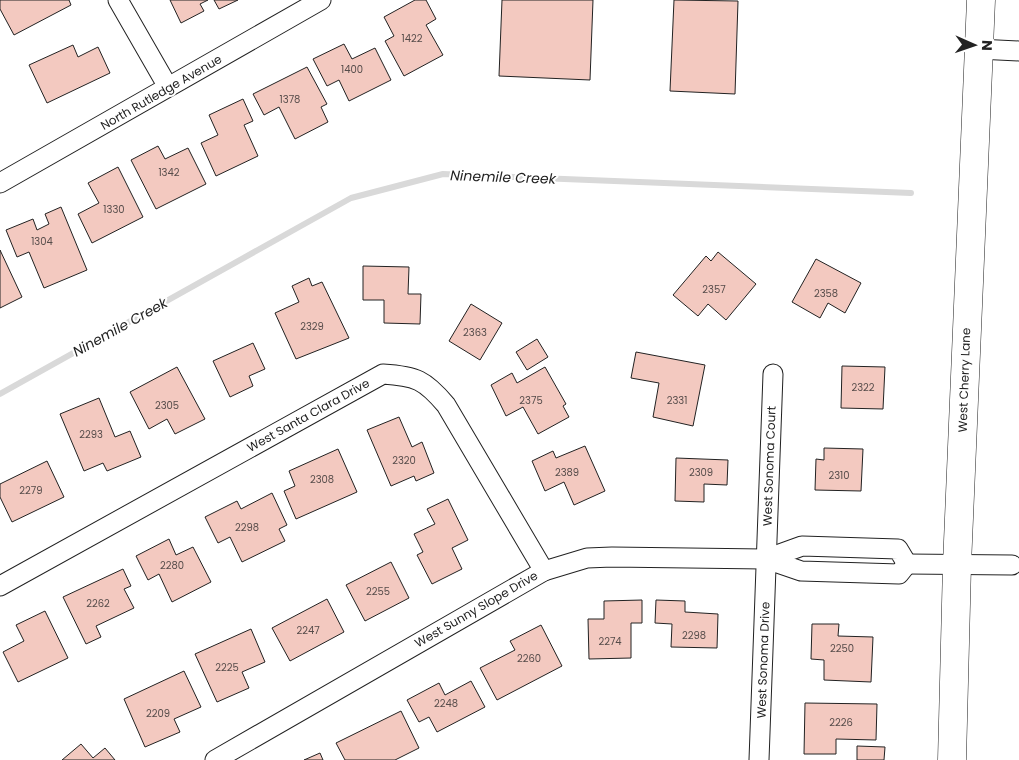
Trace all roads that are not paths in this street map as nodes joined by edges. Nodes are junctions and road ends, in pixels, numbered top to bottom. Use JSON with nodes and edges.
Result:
{"nodes":[{"id":1,"x":118,"y":0,"type":"edge"},
{"id":2,"x":321,"y":0,"type":"edge"},
{"id":3,"x":981,"y":0,"type":"edge"},
{"id":4,"x":978,"y":49,"type":"junction"},
{"id":5,"x":1019,"y":51,"type":"edge"},
{"id":6,"x":168,"y":87,"type":"junction"},
{"id":7,"x":0,"y":183,"type":"edge"},
{"id":8,"x":773,"y":374,"type":"dead end"},
{"id":9,"x":766,"y":559,"type":"junction"},
{"id":10,"x":908,"y":564,"type":"junction"},
{"id":11,"x":957,"y":565,"type":"junction"},
{"id":12,"x":1017,"y":567,"type":"edge"},
{"id":13,"x":544,"y":571,"type":"junction"},
{"id":14,"x":0,"y":586,"type":"edge"},
{"id":15,"x":215,"y":760,"type":"edge"},
{"id":16,"x":759,"y":760,"type":"edge"},
{"id":17,"x":952,"y":760,"type":"edge"}],
"edges":[{"from":1,"to":6,"type":"street"},
{"from":2,"to":6,"type":"street","name":"North Rutledge Avenue"},
{"from":3,"to":4,"type":"main road","name":"West Cherry Lane"},
{"from":4,"to":5,"type":"street"},
{"from":4,"to":11,"type":"main road","name":"West Cherry Lane"},
{"from":6,"to":7,"type":"street","name":"North Rutledge Avenue"},
{"from":8,"to":9,"type":"street","name":"West Sonoma Court"},
{"from":9,"to":10,"type":"street","name":"West Sunny Slope Drive"},
{"from":9,"to":10,"type":"street","name":"West Sunny Slope Drive"},
{"from":9,"to":13,"type":"street","name":"West Sunny Slope Drive"},
{"from":9,"to":16,"type":"street","name":"West Sonoma Drive"},
{"from":10,"to":11,"type":"street","name":"West Sunny Slope Drive"},
{"from":11,"to":12,"type":"street","name":"West Sunny Slope Drive"},
{"from":11,"to":17,"type":"main road","name":"West Cherry Lane"},
{"from":13,"to":14,"type":"street","name":"West Santa Clara Drive"},
{"from":13,"to":15,"type":"street","name":"West Sunny Slope Drive"}]}
